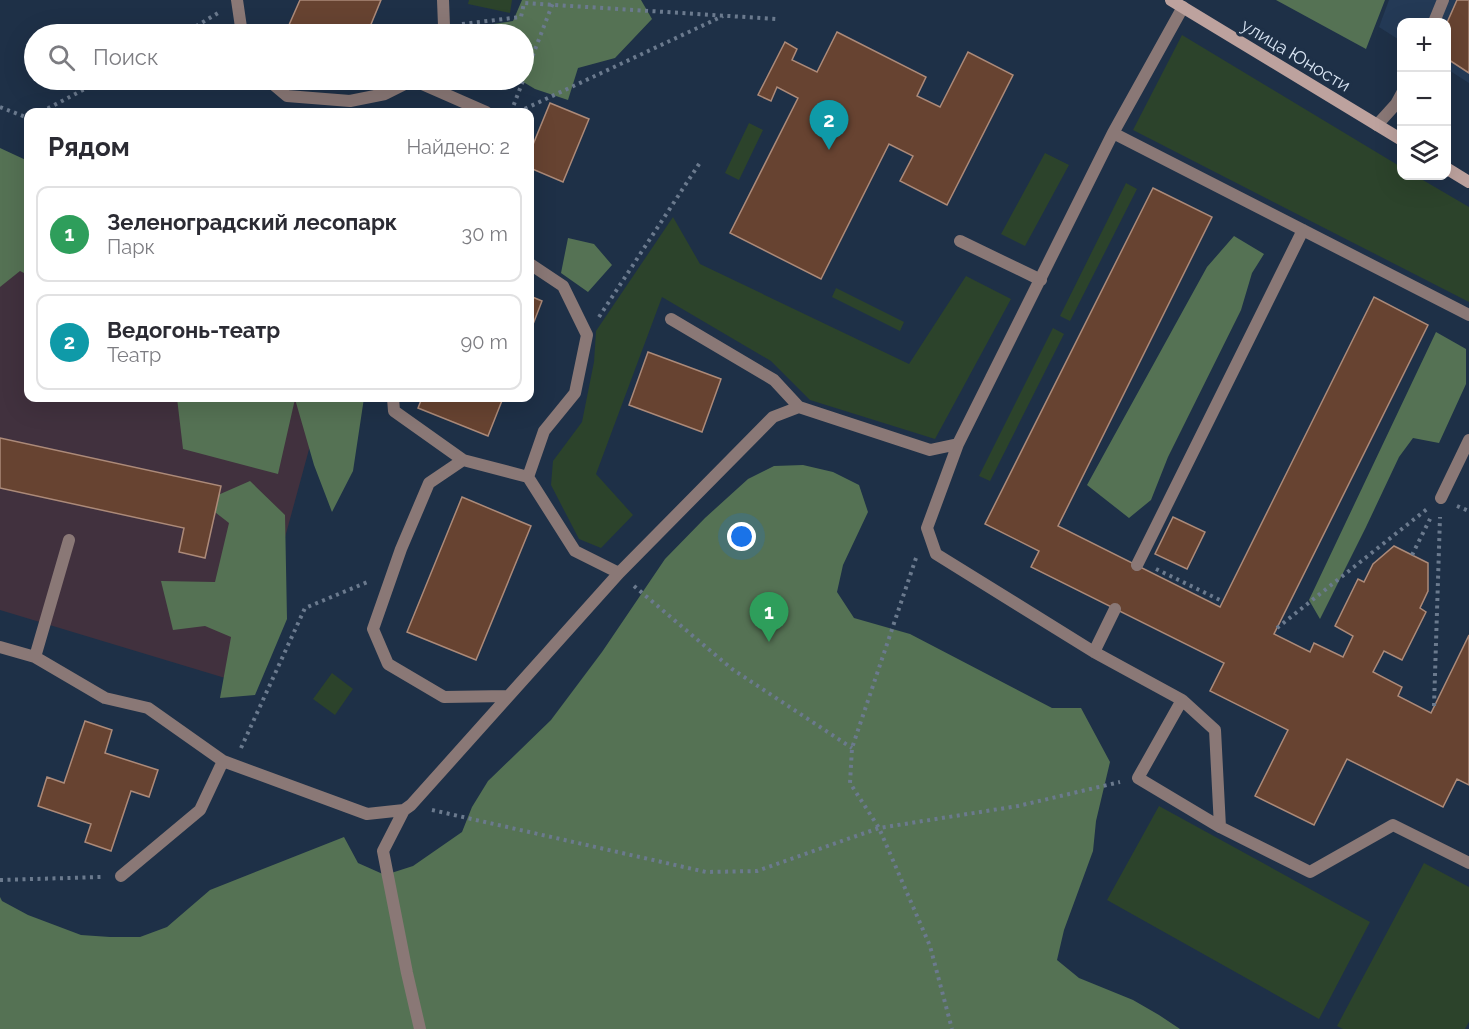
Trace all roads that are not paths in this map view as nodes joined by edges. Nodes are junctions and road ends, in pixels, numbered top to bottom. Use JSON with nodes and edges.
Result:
{"nodes":[{"id":1,"x":443,"y":0,"type":"edge"},
{"id":2,"x":1171,"y":0,"type":"edge"},
{"id":3,"x":1443,"y":0,"type":"edge"},
{"id":4,"x":237,"y":1,"type":"edge"},
{"id":5,"x":1183,"y":7,"type":"junction"},
{"id":6,"x":1436,"y":18,"type":"edge"},
{"id":7,"x":240,"y":24,"type":"edge"},
{"id":8,"x":441,"y":24,"type":"edge"},
{"id":9,"x":280,"y":90,"type":"edge"},
{"id":10,"x":393,"y":90,"type":"edge"},
{"id":11,"x":436,"y":90,"type":"edge"},
{"id":12,"x":1397,"y":102,"type":"edge"},
{"id":13,"x":477,"y":108,"type":"edge"},
{"id":14,"x":1377,"y":125,"type":"junction"},
{"id":15,"x":1113,"y":133,"type":"junction"},
{"id":16,"x":1397,"y":138,"type":"edge"},
{"id":17,"x":1451,"y":171,"type":"edge"},
{"id":18,"x":1469,"y":182,"type":"edge"},
{"id":19,"x":1303,"y":230,"type":"junction"},
{"id":20,"x":960,"y":241,"type":"dead end"},
{"id":21,"x":534,"y":267,"type":"edge"},
{"id":22,"x":1041,"y":280,"type":"junction"},
{"id":23,"x":1469,"y":315,"type":"edge"},
{"id":24,"x":671,"y":319,"type":"dead end"},
{"id":25,"x":393,"y":402,"type":"edge"},
{"id":26,"x":799,"y":407,"type":"junction"},
{"id":27,"x":1469,"y":440,"type":"edge"},
{"id":28,"x":958,"y":444,"type":"junction"},
{"id":29,"x":463,"y":460,"type":"junction"},
{"id":30,"x":528,"y":477,"type":"junction"},
{"id":31,"x":1441,"y":498,"type":"road end"},
{"id":32,"x":69,"y":540,"type":"dead end"},
{"id":33,"x":1138,"y":563,"type":"road end"},
{"id":34,"x":619,"y":573,"type":"junction"},
{"id":35,"x":1115,"y":609,"type":"dead end"},
{"id":36,"x":0,"y":647,"type":"edge"},
{"id":37,"x":1094,"y":652,"type":"junction"},
{"id":38,"x":35,"y":657,"type":"junction"},
{"id":39,"x":508,"y":696,"type":"junction"},
{"id":40,"x":1182,"y":700,"type":"junction"},
{"id":41,"x":228,"y":763,"type":"junction"},
{"id":42,"x":407,"y":808,"type":"junction"},
{"id":43,"x":1220,"y":827,"type":"junction"},
{"id":44,"x":1469,"y":863,"type":"edge"},
{"id":45,"x":122,"y":876,"type":"road end"},
{"id":46,"x":420,"y":1029,"type":"edge"}],
"edges":[{"from":1,"to":8,"type":"lane"},
{"from":2,"to":5,"type":"street","name":"улица Юности"},
{"from":3,"to":6,"type":"lane"},
{"from":4,"to":7,"type":"lane"},
{"from":5,"to":14,"type":"street","name":"улица Юности"},
{"from":5,"to":15,"type":"lane"},
{"from":9,"to":10,"type":"lane"},
{"from":11,"to":13,"type":"lane"},
{"from":12,"to":14,"type":"lane"},
{"from":14,"to":16,"type":"street","name":"улица Юности"},
{"from":15,"to":19,"type":"lane"},
{"from":15,"to":22,"type":"lane"},
{"from":17,"to":18,"type":"street"},
{"from":19,"to":23,"type":"lane"},
{"from":19,"to":33,"type":"lane"},
{"from":20,"to":22,"type":"lane"},
{"from":21,"to":30,"type":"lane"},
{"from":22,"to":28,"type":"lane"},
{"from":24,"to":26,"type":"lane"},
{"from":25,"to":29,"type":"lane"},
{"from":26,"to":28,"type":"lane"},
{"from":26,"to":34,"type":"lane"},
{"from":27,"to":31,"type":"lane"},
{"from":28,"to":37,"type":"lane"},
{"from":29,"to":30,"type":"lane"},
{"from":29,"to":39,"type":"lane"},
{"from":30,"to":34,"type":"lane"},
{"from":32,"to":38,"type":"lane"},
{"from":34,"to":39,"type":"lane"},
{"from":35,"to":37,"type":"lane"},
{"from":36,"to":38,"type":"lane"},
{"from":37,"to":40,"type":"lane"},
{"from":38,"to":41,"type":"lane"},
{"from":39,"to":42,"type":"lane"},
{"from":40,"to":43,"type":"lane"},
{"from":40,"to":43,"type":"lane"},
{"from":41,"to":42,"type":"lane"},
{"from":41,"to":45,"type":"lane"},
{"from":42,"to":46,"type":"lane"},
{"from":43,"to":44,"type":"lane"}]}
